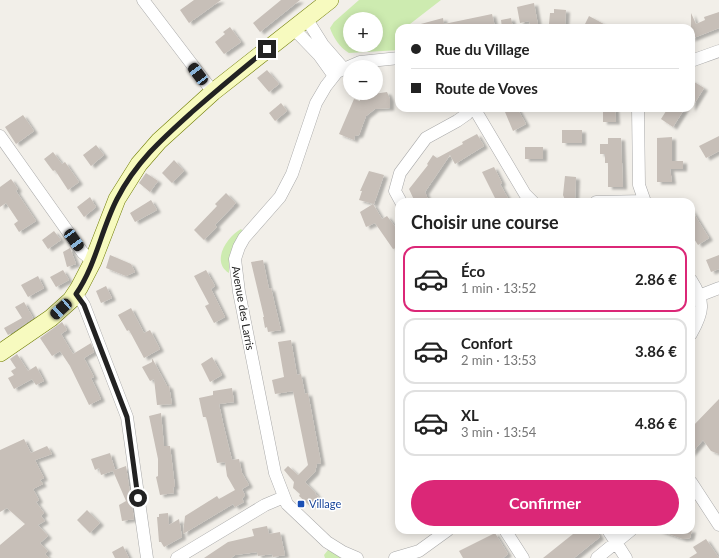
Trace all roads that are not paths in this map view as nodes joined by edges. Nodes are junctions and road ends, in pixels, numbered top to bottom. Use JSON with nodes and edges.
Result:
{"nodes":[{"id":1,"x":143,"y":0,"type":"edge"},
{"id":2,"x":330,"y":0,"type":"edge"},
{"id":3,"x":300,"y":23,"type":"junction"},
{"id":4,"x":719,"y":51,"type":"edge"},
{"id":5,"x":395,"y":58,"type":"edge"},
{"id":6,"x":695,"y":60,"type":"edge"},
{"id":7,"x":338,"y":72,"type":"junction"},
{"id":8,"x":213,"y":92,"type":"junction"},
{"id":9,"x":468,"y":112,"type":"edge"},
{"id":10,"x":476,"y":112,"type":"edge"},
{"id":11,"x":638,"y":112,"type":"edge"},
{"id":12,"x":0,"y":136,"type":"edge"},
{"id":13,"x":399,"y":198,"type":"edge"},
{"id":14,"x":529,"y":198,"type":"edge"},
{"id":15,"x":644,"y":198,"type":"edge"},
{"id":16,"x":93,"y":261,"type":"junction"},
{"id":17,"x":695,"y":286,"type":"edge"},
{"id":18,"x":719,"y":288,"type":"edge"},
{"id":19,"x":76,"y":294,"type":"junction"},
{"id":20,"x":701,"y":295,"type":"junction"},
{"id":21,"x":695,"y":327,"type":"edge"},
{"id":22,"x":0,"y":353,"type":"edge"},
{"id":23,"x":695,"y":488,"type":"edge"},
{"id":24,"x":284,"y":497,"type":"junction"},
{"id":25,"x":719,"y":525,"type":"edge"},
{"id":26,"x":442,"y":534,"type":"edge"},
{"id":27,"x":508,"y":534,"type":"edge"},
{"id":28,"x":610,"y":534,"type":"edge"},
{"id":29,"x":626,"y":534,"type":"edge"},
{"id":30,"x":616,"y":543,"type":"junction"},
{"id":31,"x":415,"y":556,"type":"edge"},
{"id":32,"x":147,"y":558,"type":"edge"},
{"id":33,"x":176,"y":558,"type":"edge"},
{"id":34,"x":357,"y":558,"type":"edge"},
{"id":35,"x":395,"y":558,"type":"edge"},
{"id":36,"x":523,"y":558,"type":"edge"},
{"id":37,"x":597,"y":558,"type":"edge"},
{"id":38,"x":626,"y":558,"type":"edge"}],
"edges":[{"from":1,"to":8,"type":"street"},
{"from":2,"to":3,"type":"street"},
{"from":3,"to":7,"type":"street"},
{"from":3,"to":7,"type":"street"},
{"from":3,"to":8,"type":"street"},
{"from":4,"to":6,"type":"street"},
{"from":5,"to":7,"type":"street"},
{"from":7,"to":24,"type":"street","name":"Avenue des Larris"},
{"from":8,"to":16,"type":"street"},
{"from":9,"to":13,"type":"street"},
{"from":10,"to":14,"type":"street"},
{"from":11,"to":15,"type":"street"},
{"from":12,"to":16,"type":"street"},
{"from":16,"to":19,"type":"street"},
{"from":17,"to":20,"type":"street"},
{"from":18,"to":20,"type":"street"},
{"from":19,"to":22,"type":"street"},
{"from":19,"to":32,"type":"street"},
{"from":20,"to":21,"type":"street"},
{"from":23,"to":25,"type":"street"},
{"from":24,"to":33,"type":"street"},
{"from":24,"to":34,"type":"street","name":"Avenue des Larris"},
{"from":26,"to":31,"type":"street"},
{"from":27,"to":36,"type":"street"},
{"from":28,"to":30,"type":"street"},
{"from":29,"to":30,"type":"street"},
{"from":30,"to":37,"type":"street"},
{"from":30,"to":38,"type":"street"},
{"from":31,"to":35,"type":"street"}]}
